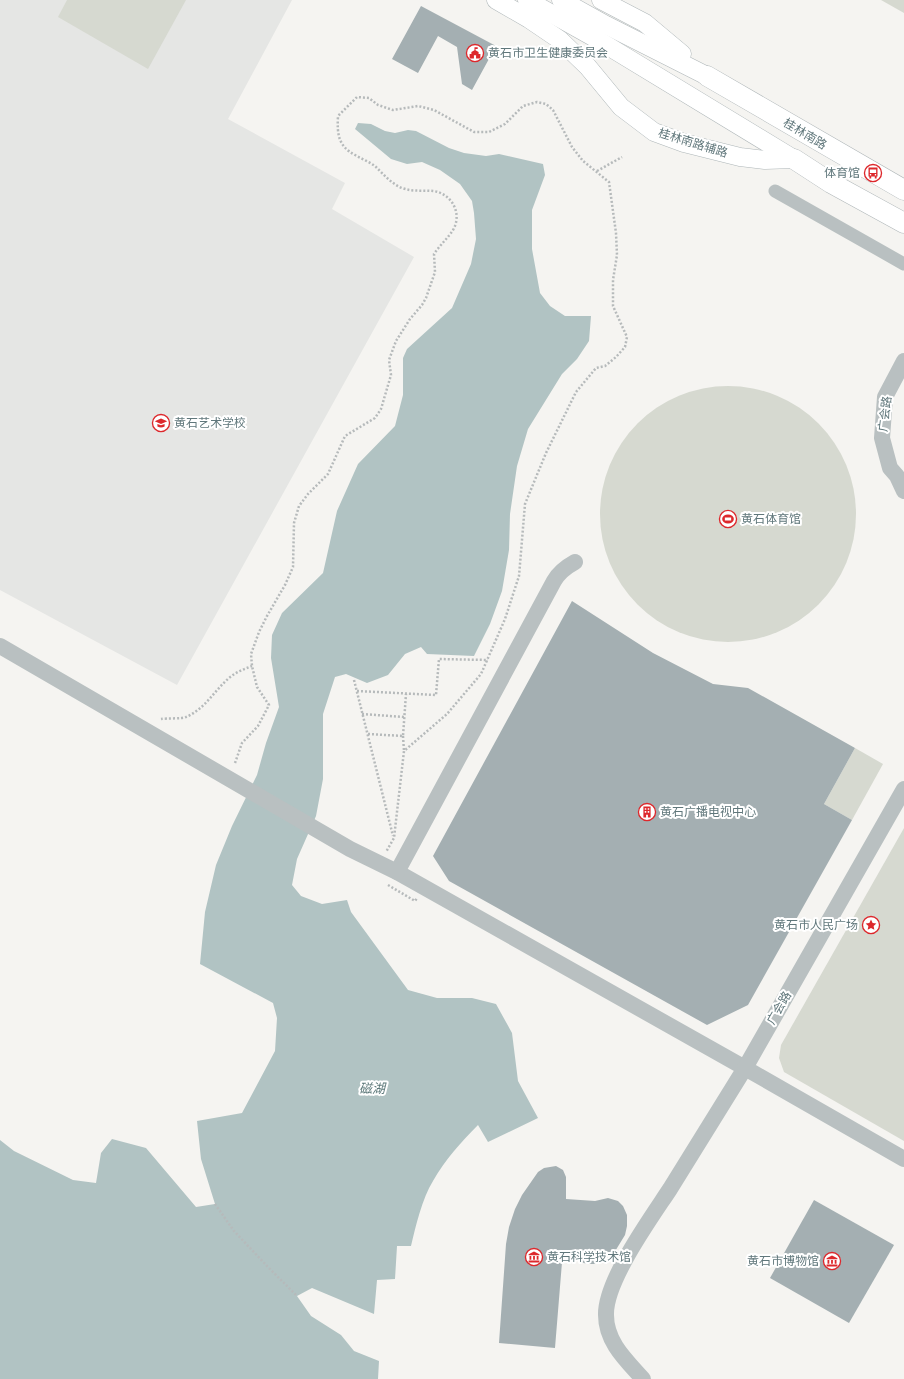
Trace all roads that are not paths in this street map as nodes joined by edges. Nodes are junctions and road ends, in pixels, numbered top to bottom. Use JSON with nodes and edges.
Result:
{"nodes":[{"id":1,"x":496,"y":0,"type":"edge"},
{"id":2,"x":527,"y":0,"type":"edge"},
{"id":3,"x":561,"y":0,"type":"edge"},
{"id":4,"x":601,"y":0,"type":"edge"},
{"id":5,"x":600,"y":31,"type":"junction"},
{"id":6,"x":707,"y":76,"type":"junction"},
{"id":7,"x":794,"y":159,"type":"junction"},
{"id":8,"x":904,"y":190,"type":"edge"},
{"id":9,"x":775,"y":191,"type":"dead end"},
{"id":10,"x":904,"y":223,"type":"edge"},
{"id":11,"x":904,"y":264,"type":"edge"},
{"id":12,"x":904,"y":361,"type":"edge"},
{"id":13,"x":904,"y":491,"type":"edge"},
{"id":14,"x":575,"y":562,"type":"dead end"},
{"id":15,"x":0,"y":646,"type":"edge"},
{"id":16,"x":904,"y":789,"type":"edge"},
{"id":17,"x":400,"y":866,"type":"junction"},
{"id":18,"x":746,"y":1068,"type":"junction"},
{"id":19,"x":904,"y":1158,"type":"edge"},
{"id":20,"x":642,"y":1379,"type":"edge"}],
"edges":[{"from":1,"to":7,"type":"main road","name":"桂林南路辅路"},
{"from":2,"to":5,"type":"main road"},
{"from":3,"to":5,"type":"main road"},
{"from":4,"to":6,"type":"main road"},
{"from":5,"to":6,"type":"main road"},
{"from":5,"to":7,"type":"main road"},
{"from":6,"to":8,"type":"main road","name":"桂林南路"},
{"from":7,"to":10,"type":"main road"},
{"from":9,"to":11,"type":"street"},
{"from":12,"to":13,"type":"street","name":"广会路"},
{"from":14,"to":17,"type":"street"},
{"from":15,"to":17,"type":"street"},
{"from":16,"to":18,"type":"street","name":"广会路"},
{"from":17,"to":18,"type":"street"},
{"from":18,"to":19,"type":"street"},
{"from":18,"to":20,"type":"street","name":"广会路"}]}
